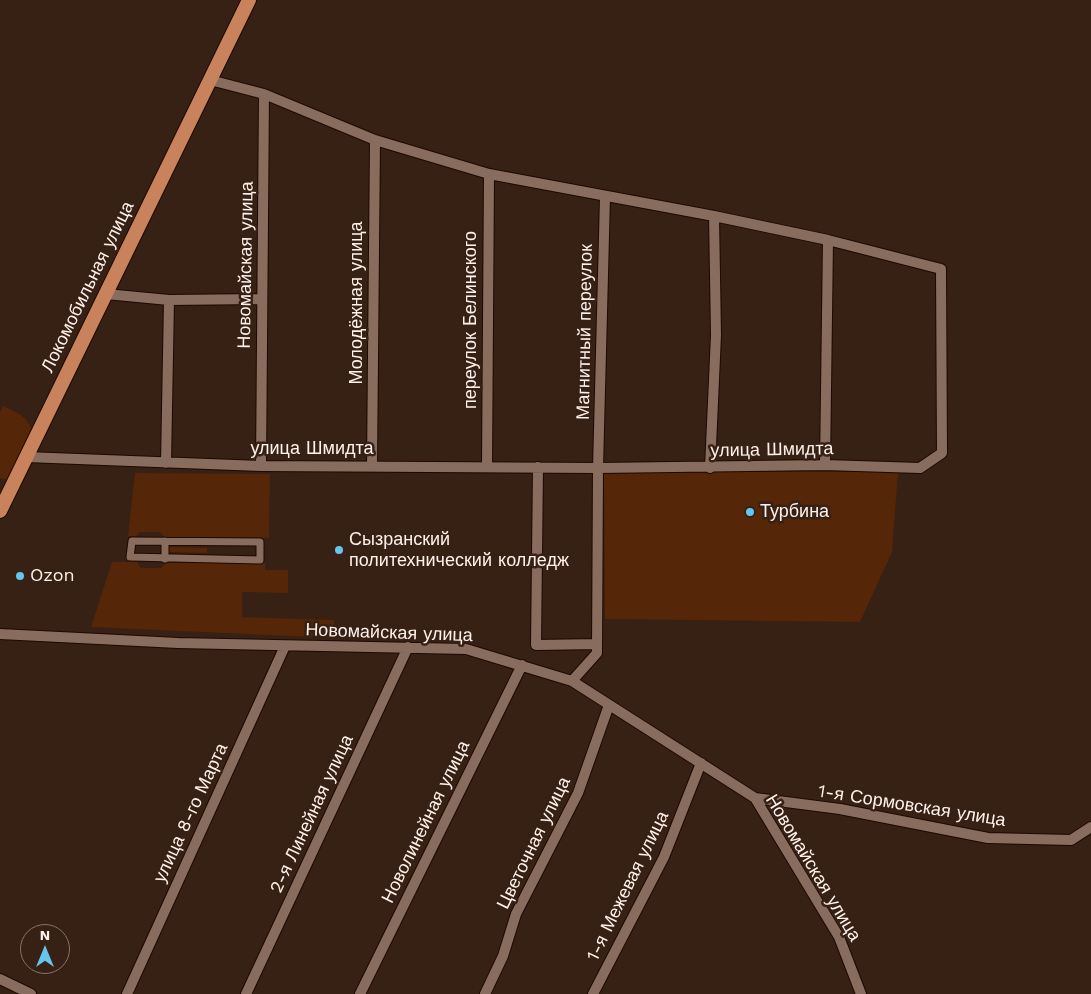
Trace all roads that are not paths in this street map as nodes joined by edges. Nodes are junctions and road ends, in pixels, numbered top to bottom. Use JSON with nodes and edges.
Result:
{"nodes":[{"id":1,"x":249,"y":0,"type":"edge"},
{"id":2,"x":210,"y":80,"type":"junction"},
{"id":3,"x":264,"y":94,"type":"junction"},
{"id":4,"x":375,"y":140,"type":"junction"},
{"id":5,"x":489,"y":174,"type":"junction"},
{"id":6,"x":605,"y":197,"type":"junction"},
{"id":7,"x":714,"y":216,"type":"junction"},
{"id":8,"x":828,"y":240,"type":"junction"},
{"id":9,"x":106,"y":294,"type":"junction"},
{"id":10,"x":261,"y":299,"type":"junction"},
{"id":11,"x":169,"y":300,"type":"junction"},
{"id":12,"x":26,"y":456,"type":"junction"},
{"id":13,"x":166,"y":463,"type":"junction"},
{"id":14,"x":825,"y":465,"type":"junction"},
{"id":15,"x":261,"y":466,"type":"junction"},
{"id":16,"x":372,"y":466,"type":"junction"},
{"id":17,"x":487,"y":466,"type":"junction"},
{"id":18,"x":538,"y":467,"type":"junction"},
{"id":19,"x":598,"y":468,"type":"junction"},
{"id":20,"x":710,"y":468,"type":"junction"},
{"id":21,"x":5,"y":487,"type":"edge"},
{"id":22,"x":0,"y":511,"type":"edge"},
{"id":23,"x":165,"y":541,"type":"junction"},
{"id":24,"x":165,"y":558,"type":"junction"},
{"id":25,"x":0,"y":634,"type":"edge"},
{"id":26,"x":597,"y":644,"type":"junction"},
{"id":27,"x":285,"y":646,"type":"junction"},
{"id":28,"x":408,"y":648,"type":"junction"},
{"id":29,"x":522,"y":665,"type":"junction"},
{"id":30,"x":572,"y":681,"type":"junction"},
{"id":31,"x":610,"y":705,"type":"junction"},
{"id":32,"x":701,"y":763,"type":"junction"},
{"id":33,"x":755,"y":798,"type":"junction"},
{"id":34,"x":1091,"y":827,"type":"edge"},
{"id":35,"x":0,"y":979,"type":"edge"},
{"id":36,"x":15,"y":991,"type":"edge"},
{"id":37,"x":31,"y":994,"type":"edge"},
{"id":38,"x":127,"y":994,"type":"edge"},
{"id":39,"x":246,"y":994,"type":"edge"},
{"id":40,"x":360,"y":994,"type":"edge"},
{"id":41,"x":484,"y":994,"type":"edge"},
{"id":42,"x":593,"y":994,"type":"edge"},
{"id":43,"x":861,"y":994,"type":"edge"}],
"edges":[{"from":1,"to":2,"type":"main road","name":"Локомобильная улица"},
{"from":2,"to":3,"type":"street"},
{"from":2,"to":9,"type":"main road","name":"Локомобильная улица"},
{"from":3,"to":4,"type":"street"},
{"from":3,"to":10,"type":"street","name":"Новомайская улица"},
{"from":4,"to":5,"type":"street"},
{"from":4,"to":16,"type":"street","name":"Молодёжная улица"},
{"from":5,"to":6,"type":"street"},
{"from":5,"to":17,"type":"street","name":"переулок Белинского"},
{"from":6,"to":7,"type":"street"},
{"from":6,"to":19,"type":"street","name":"Магнитный переулок"},
{"from":7,"to":8,"type":"street"},
{"from":7,"to":20,"type":"street"},
{"from":8,"to":14,"type":"street"},
{"from":8,"to":14,"type":"street","name":"улица Шмидта"},
{"from":9,"to":11,"type":"street"},
{"from":9,"to":12,"type":"main road","name":"Локомобильная улица"},
{"from":10,"to":11,"type":"street"},
{"from":10,"to":15,"type":"street","name":"Новомайская улица"},
{"from":11,"to":13,"type":"street"},
{"from":12,"to":13,"type":"street","name":"улица Шмидта"},
{"from":12,"to":21,"type":"main road","name":"Локомобильная улица"},
{"from":13,"to":15,"type":"street","name":"улица Шмидта"},
{"from":14,"to":20,"type":"street","name":"улица Шмидта"},
{"from":15,"to":16,"type":"street","name":"улица Шмидта"},
{"from":16,"to":17,"type":"street","name":"улица Шмидта"},
{"from":17,"to":18,"type":"street","name":"улица Шмидта"},
{"from":18,"to":19,"type":"street","name":"улица Шмидта"},
{"from":18,"to":26,"type":"street"},
{"from":19,"to":20,"type":"street","name":"улица Шмидта"},
{"from":19,"to":26,"type":"street"},
{"from":21,"to":22,"type":"main road","name":"Локомобильная улица"},
{"from":23,"to":24,"type":"street"},
{"from":23,"to":24,"type":"street"},
{"from":23,"to":24,"type":"street"},
{"from":25,"to":27,"type":"street","name":"Новомайская улица"},
{"from":26,"to":30,"type":"street"},
{"from":27,"to":28,"type":"street","name":"Новомайская улица"},
{"from":27,"to":38,"type":"street","name":"улица 8-го Марта"},
{"from":28,"to":29,"type":"street","name":"Новомайская улица"},
{"from":28,"to":39,"type":"street","name":"2-я Линейная улица"},
{"from":29,"to":30,"type":"street","name":"Новомайская улица"},
{"from":29,"to":40,"type":"street","name":"Новолинейная улица"},
{"from":30,"to":31,"type":"street","name":"Новомайская улица"},
{"from":31,"to":32,"type":"street","name":"Новомайская улица"},
{"from":31,"to":41,"type":"street","name":"Цветочная улица"},
{"from":32,"to":33,"type":"street","name":"Новомайская улица"},
{"from":32,"to":42,"type":"street","name":"1-я Межевая улица"},
{"from":33,"to":34,"type":"street","name":"1-я Сормовская улица"},
{"from":33,"to":43,"type":"street","name":"Новомайская улица"},
{"from":35,"to":36,"type":"street"},
{"from":36,"to":37,"type":"street"}]}
